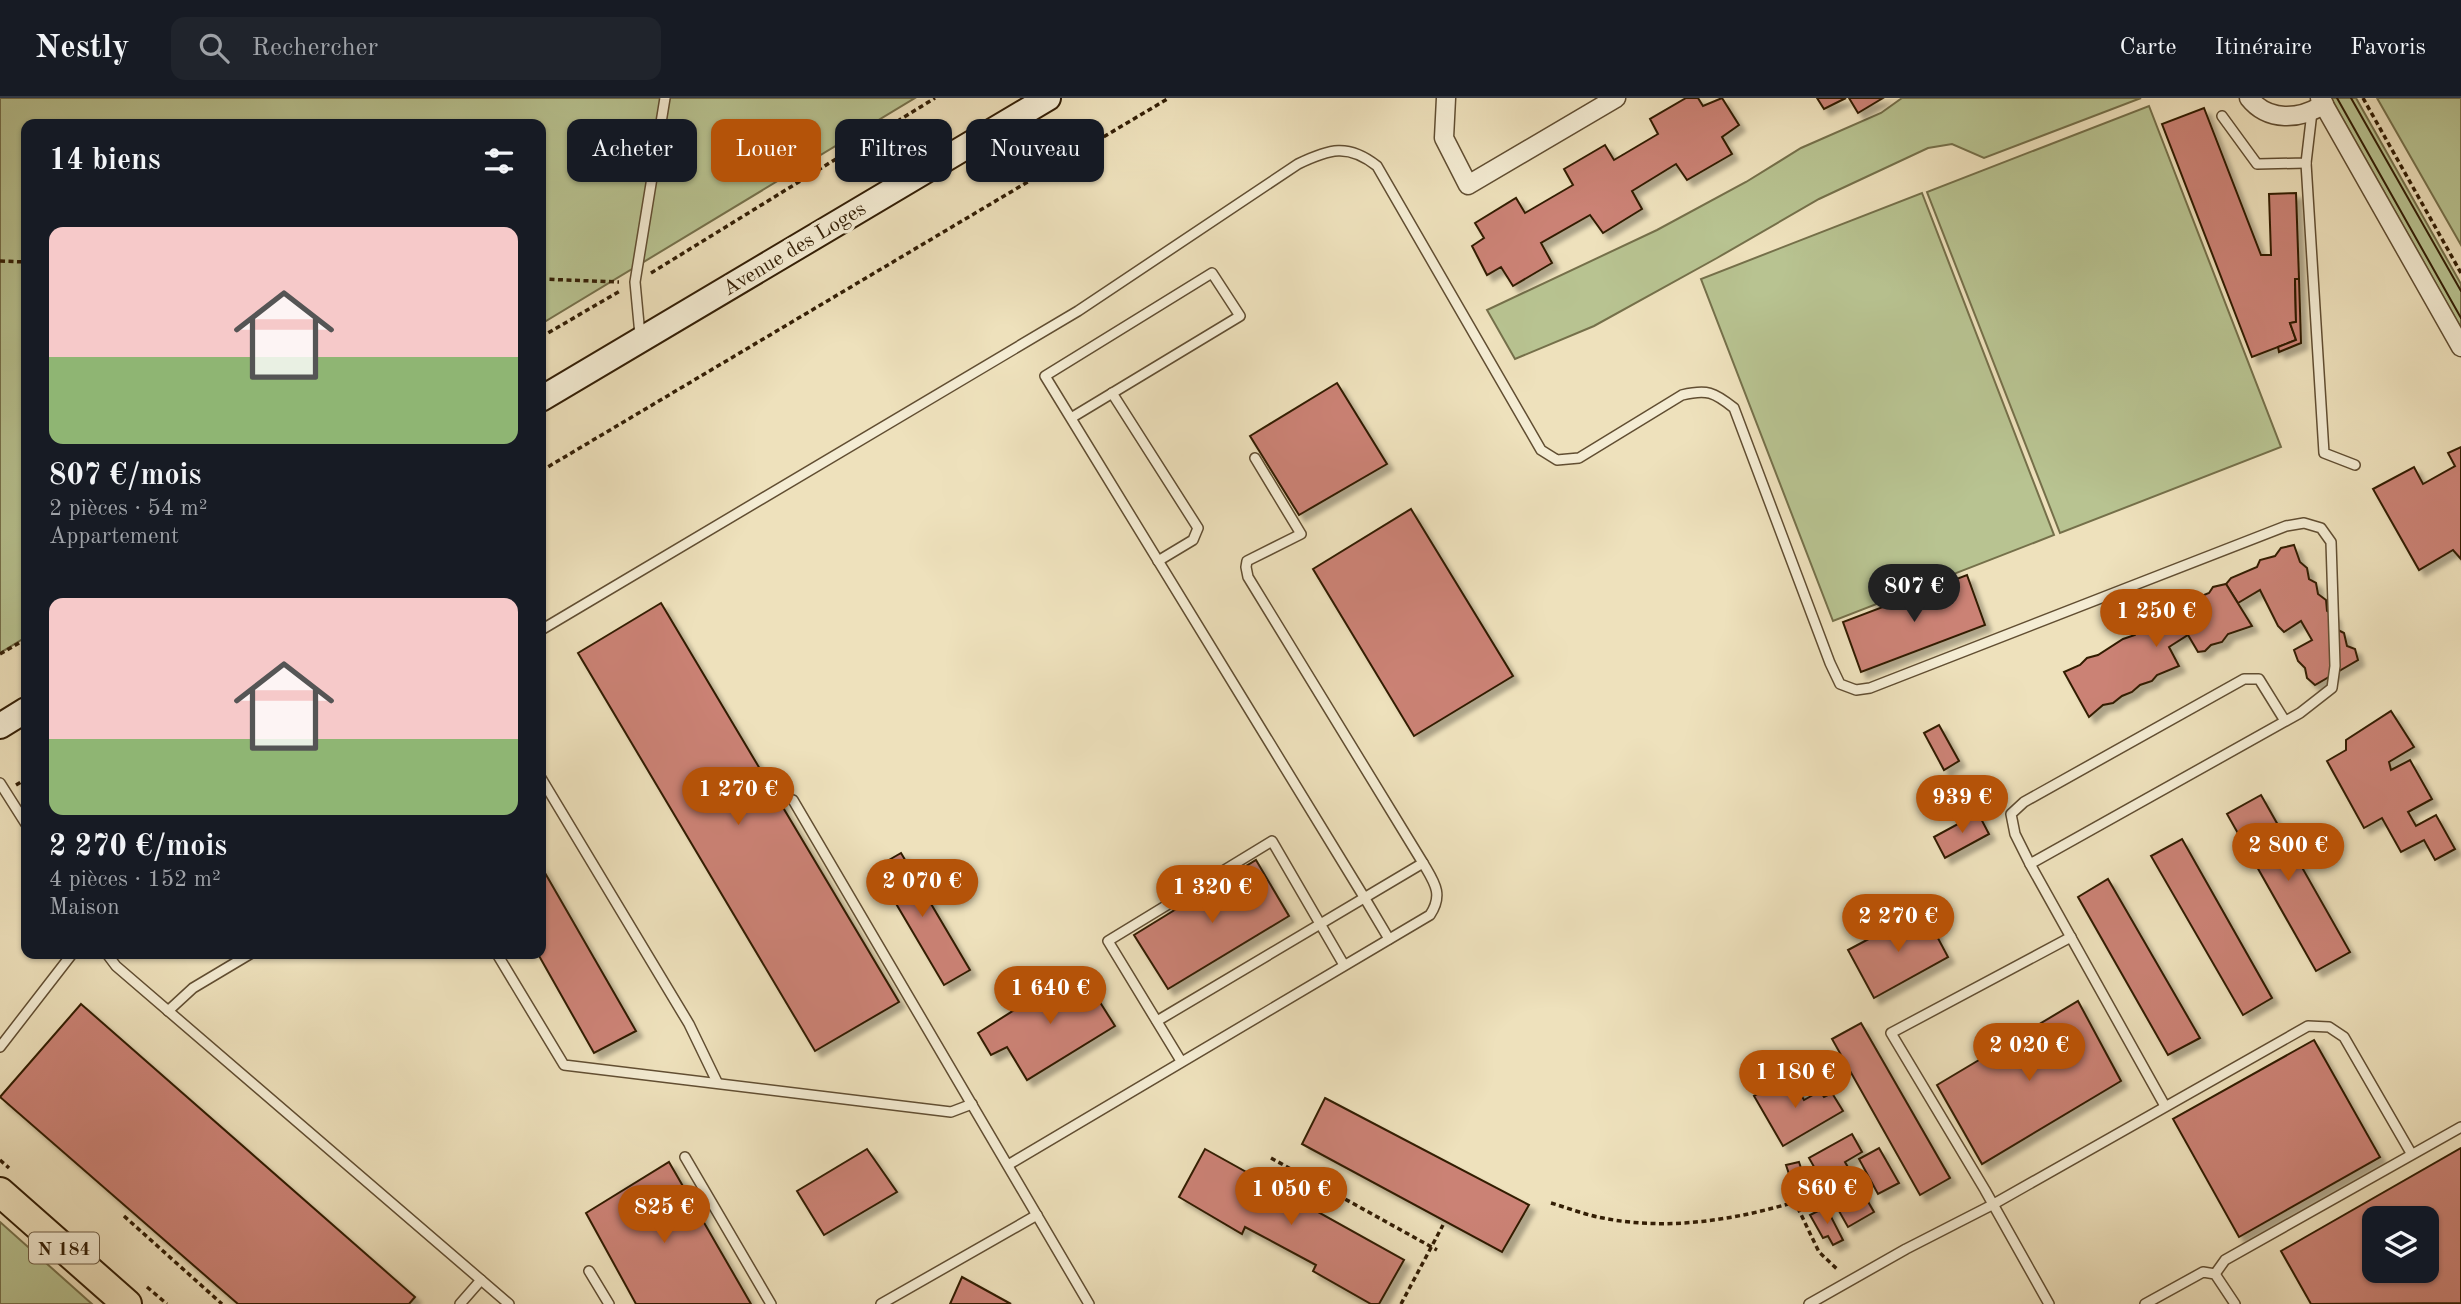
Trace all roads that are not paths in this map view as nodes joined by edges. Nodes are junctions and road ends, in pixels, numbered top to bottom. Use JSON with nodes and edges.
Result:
{"nodes":[{"id":1,"x":664,"y":98,"type":"edge"},
{"id":2,"x":1048,"y":98,"type":"edge"},
{"id":3,"x":1446,"y":98,"type":"edge"},
{"id":4,"x":1616,"y":98,"type":"edge"},
{"id":5,"x":2250,"y":99,"type":"edge"},
{"id":6,"x":2319,"y":105,"type":"edge"},
{"id":7,"x":2222,"y":116,"type":"dead end"},
{"id":8,"x":2306,"y":163,"type":"junction"},
{"id":9,"x":641,"y":339,"type":"junction"},
{"id":10,"x":2461,"y":346,"type":"edge"},
{"id":11,"x":1112,"y":393,"type":"junction"},
{"id":12,"x":546,"y":396,"type":"edge"},
{"id":13,"x":1071,"y":418,"type":"junction"},
{"id":14,"x":1255,"y":458,"type":"dead end"},
{"id":15,"x":2356,"y":465,"type":"dead end"},
{"id":16,"x":1158,"y":561,"type":"junction"},
{"id":17,"x":546,"y":627,"type":"edge"},
{"id":18,"x":21,"y":713,"type":"edge"},
{"id":19,"x":2285,"y":721,"type":"junction"},
{"id":20,"x":0,"y":726,"type":"edge"},
{"id":21,"x":0,"y":783,"type":"edge"},
{"id":22,"x":546,"y":786,"type":"edge"},
{"id":23,"x":793,"y":800,"type":"dead end"},
{"id":24,"x":21,"y":816,"type":"edge"},
{"id":25,"x":1423,"y":863,"type":"junction"},
{"id":26,"x":2030,"y":864,"type":"junction"},
{"id":27,"x":1364,"y":897,"type":"junction"},
{"id":28,"x":1321,"y":923,"type":"junction"},
{"id":29,"x":2071,"y":937,"type":"junction"},
{"id":30,"x":1389,"y":939,"type":"junction"},
{"id":31,"x":68,"y":959,"type":"edge"},
{"id":32,"x":111,"y":959,"type":"edge"},
{"id":33,"x":242,"y":959,"type":"edge"},
{"id":34,"x":500,"y":959,"type":"edge"},
{"id":35,"x":1344,"y":965,"type":"junction"},
{"id":36,"x":168,"y":1011,"type":"junction"},
{"id":37,"x":1157,"y":1021,"type":"junction"},
{"id":38,"x":0,"y":1047,"type":"edge"},
{"id":39,"x":1181,"y":1061,"type":"junction"},
{"id":40,"x":718,"y":1082,"type":"junction"},
{"id":41,"x":972,"y":1104,"type":"junction"},
{"id":42,"x":2165,"y":1106,"type":"junction"},
{"id":43,"x":2461,"y":1126,"type":"edge"},
{"id":44,"x":2411,"y":1153,"type":"junction"},
{"id":45,"x":685,"y":1157,"type":"dead end"},
{"id":46,"x":1008,"y":1165,"type":"junction"},
{"id":47,"x":0,"y":1192,"type":"edge"},
{"id":48,"x":1992,"y":1205,"type":"junction"},
{"id":49,"x":1037,"y":1215,"type":"junction"},
{"id":50,"x":589,"y":1271,"type":"dead end"},
{"id":51,"x":2215,"y":1274,"type":"junction"},
{"id":52,"x":481,"y":1280,"type":"junction"},
{"id":53,"x":127,"y":1304,"type":"edge"},
{"id":54,"x":460,"y":1304,"type":"edge"},
{"id":55,"x":509,"y":1304,"type":"edge"},
{"id":56,"x":609,"y":1304,"type":"edge"},
{"id":57,"x":771,"y":1304,"type":"edge"},
{"id":58,"x":881,"y":1304,"type":"edge"},
{"id":59,"x":1089,"y":1304,"type":"edge"},
{"id":60,"x":1808,"y":1304,"type":"edge"},
{"id":61,"x":2049,"y":1304,"type":"edge"},
{"id":62,"x":2145,"y":1304,"type":"edge"},
{"id":63,"x":2235,"y":1304,"type":"edge"}],
"edges":[{"from":1,"to":9,"type":"lane"},
{"from":2,"to":9,"type":"main road","name":"Avenue des Loges"},
{"from":3,"to":4,"type":"street"},
{"from":5,"to":6,"type":"street"},
{"from":6,"to":8,"type":"lane"},
{"from":6,"to":10,"type":"street"},
{"from":7,"to":8,"type":"lane"},
{"from":8,"to":15,"type":"lane"},
{"from":9,"to":12,"type":"main road","name":"Avenue des Loges"},
{"from":11,"to":13,"type":"lane"},
{"from":11,"to":13,"type":"lane"},
{"from":11,"to":16,"type":"lane"},
{"from":13,"to":16,"type":"lane"},
{"from":14,"to":25,"type":"lane"},
{"from":16,"to":27,"type":"lane"},
{"from":17,"to":19,"type":"lane"},
{"from":18,"to":20,"type":"main road"},
{"from":19,"to":26,"type":"lane"},
{"from":19,"to":26,"type":"lane"},
{"from":21,"to":24,"type":"lane"},
{"from":22,"to":40,"type":"lane"},
{"from":23,"to":41,"type":"lane"},
{"from":25,"to":27,"type":"lane"},
{"from":25,"to":30,"type":"lane"},
{"from":26,"to":29,"type":"lane"},
{"from":27,"to":28,"type":"lane"},
{"from":27,"to":30,"type":"lane"},
{"from":28,"to":35,"type":"lane"},
{"from":28,"to":37,"type":"lane"},
{"from":28,"to":37,"type":"lane"},
{"from":29,"to":42,"type":"lane"},
{"from":29,"to":48,"type":"lane"},
{"from":30,"to":35,"type":"lane"},
{"from":31,"to":38,"type":"lane"},
{"from":32,"to":36,"type":"lane"},
{"from":33,"to":36,"type":"lane"},
{"from":34,"to":40,"type":"lane"},
{"from":35,"to":39,"type":"lane"},
{"from":36,"to":52,"type":"lane"},
{"from":37,"to":39,"type":"lane"},
{"from":39,"to":46,"type":"lane"},
{"from":40,"to":41,"type":"lane"},
{"from":41,"to":46,"type":"lane"},
{"from":42,"to":44,"type":"lane"},
{"from":42,"to":48,"type":"lane"},
{"from":43,"to":44,"type":"lane"},
{"from":44,"to":51,"type":"lane"},
{"from":45,"to":57,"type":"lane"},
{"from":46,"to":49,"type":"lane"},
{"from":47,"to":53,"type":"main road","number":"N 184"},
{"from":48,"to":60,"type":"lane"},
{"from":48,"to":61,"type":"lane"},
{"from":49,"to":58,"type":"lane"},
{"from":49,"to":59,"type":"lane"},
{"from":50,"to":56,"type":"lane"},
{"from":51,"to":62,"type":"lane"},
{"from":51,"to":63,"type":"lane"},
{"from":52,"to":54,"type":"lane"},
{"from":52,"to":55,"type":"lane"}]}
